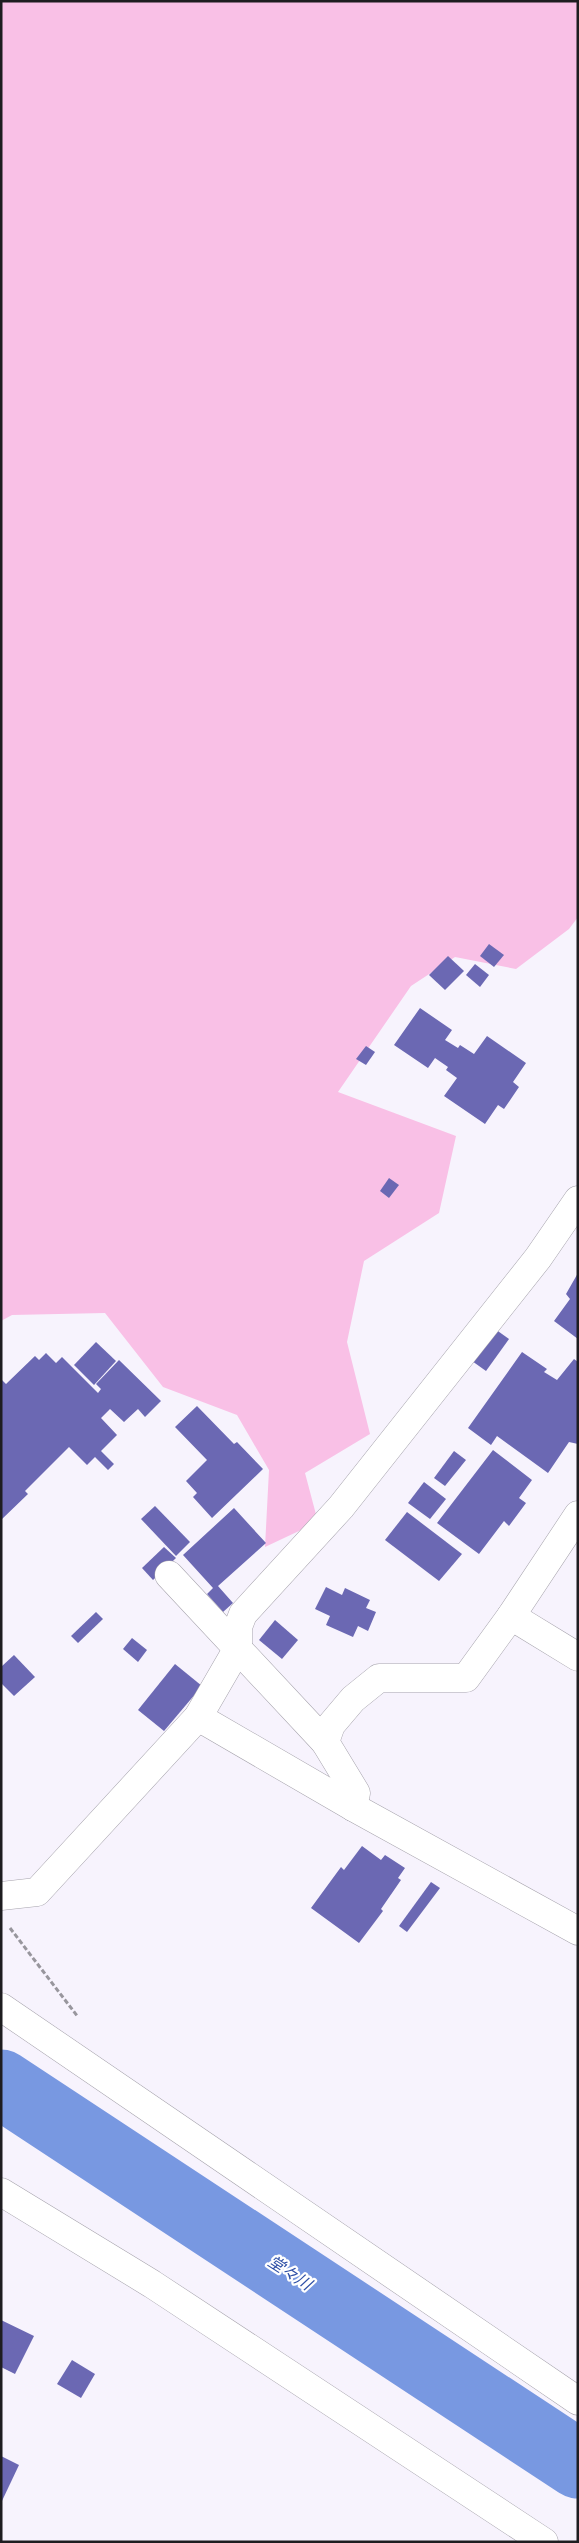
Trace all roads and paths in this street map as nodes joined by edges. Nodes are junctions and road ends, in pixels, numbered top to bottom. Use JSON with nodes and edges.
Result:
{"nodes":[{"id":1,"x":578,"y":1200,"type":"edge"},
{"id":2,"x":578,"y":1515,"type":"edge"},
{"id":3,"x":169,"y":1575,"type":"dead end"},
{"id":4,"x":511,"y":1616,"type":"junction"},
{"id":5,"x":238,"y":1648,"type":"junction"},
{"id":6,"x":578,"y":1657,"type":"edge"},
{"id":7,"x":198,"y":1717,"type":"junction"},
{"id":8,"x":325,"y":1742,"type":"junction"},
{"id":9,"x":353,"y":1807,"type":"junction"},
{"id":10,"x":1,"y":1896,"type":"edge"},
{"id":11,"x":7,"y":1924,"type":"dead end"},
{"id":12,"x":578,"y":1931,"type":"edge"},
{"id":13,"x":1,"y":2007,"type":"edge"},
{"id":14,"x":82,"y":2021,"type":"dead end"},
{"id":15,"x":1,"y":2192,"type":"edge"},
{"id":16,"x":578,"y":2401,"type":"edge"},
{"id":17,"x":544,"y":2542,"type":"edge"}],
"edges":[{"from":1,"to":5,"type":"street"},
{"from":2,"to":4,"type":"street"},
{"from":3,"to":5,"type":"street"},
{"from":4,"to":6,"type":"street"},
{"from":4,"to":8,"type":"street"},
{"from":5,"to":7,"type":"street"},
{"from":5,"to":8,"type":"street"},
{"from":7,"to":9,"type":"street"},
{"from":7,"to":10,"type":"street"},
{"from":8,"to":9,"type":"street"},
{"from":9,"to":12,"type":"street"},
{"from":11,"to":14,"type":"path"},
{"from":13,"to":16,"type":"street"},
{"from":15,"to":17,"type":"street"}]}
